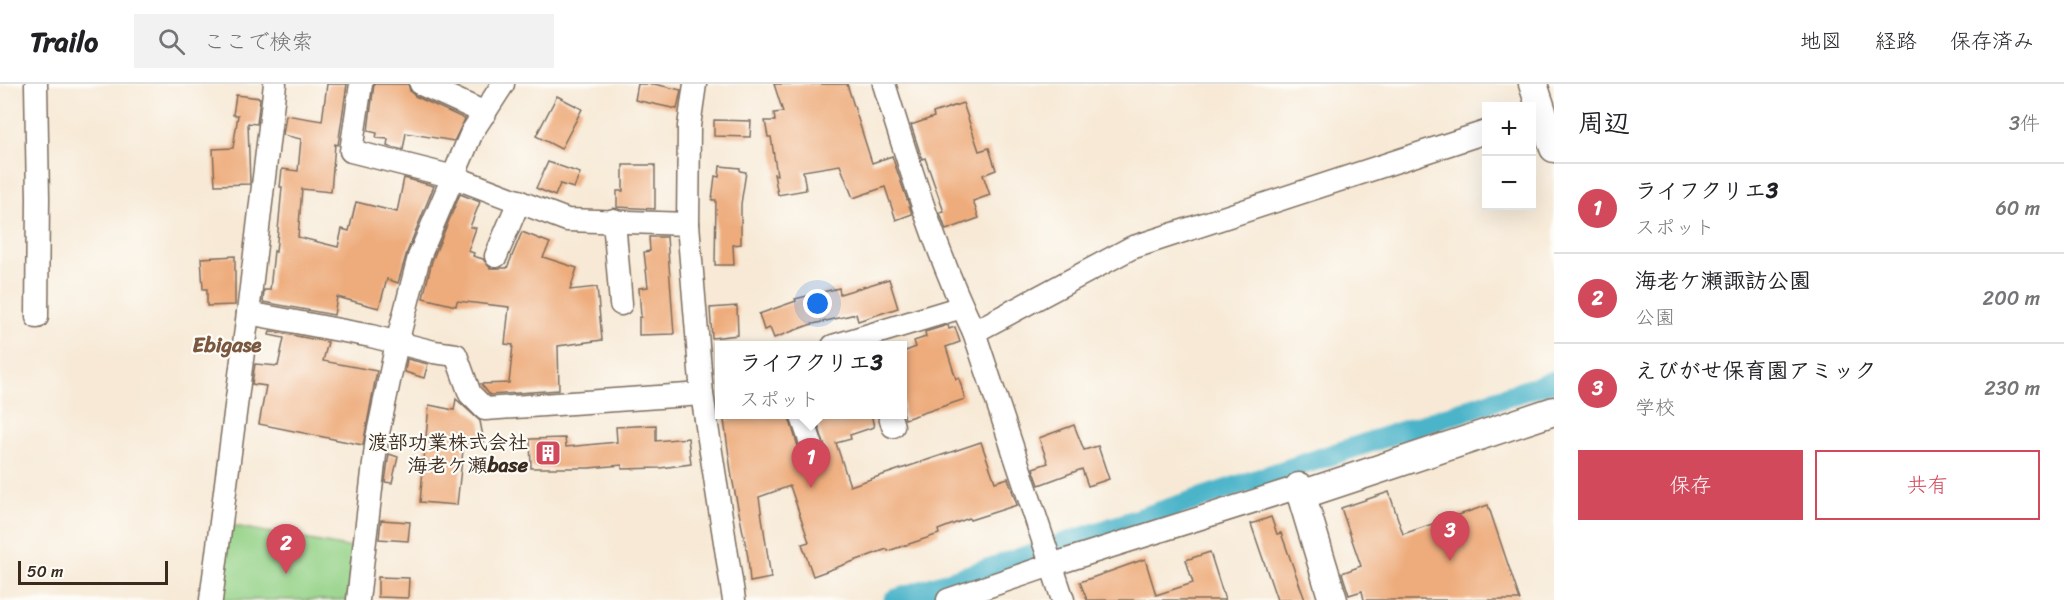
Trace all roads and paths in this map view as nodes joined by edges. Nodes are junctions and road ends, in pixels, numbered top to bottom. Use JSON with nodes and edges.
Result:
{"nodes":[{"id":1,"x":36,"y":84,"type":"edge"},
{"id":2,"x":275,"y":84,"type":"edge"},
{"id":3,"x":361,"y":84,"type":"edge"},
{"id":4,"x":421,"y":84,"type":"edge"},
{"id":5,"x":503,"y":84,"type":"edge"},
{"id":6,"x":695,"y":84,"type":"edge"},
{"id":7,"x":884,"y":84,"type":"edge"},
{"id":8,"x":1533,"y":84,"type":"edge"},
{"id":9,"x":485,"y":113,"type":"junction"},
{"id":10,"x":1543,"y":114,"type":"edge"},
{"id":11,"x":1482,"y":133,"type":"edge"},
{"id":12,"x":1554,"y":148,"type":"edge"},
{"id":13,"x":454,"y":177,"type":"junction"},
{"id":14,"x":519,"y":201,"type":"junction"},
{"id":15,"x":614,"y":220,"type":"junction"},
{"id":16,"x":688,"y":224,"type":"junction"},
{"id":17,"x":496,"y":256,"type":"dead end"},
{"id":18,"x":621,"y":304,"type":"dead end"},
{"id":19,"x":962,"y":307,"type":"junction"},
{"id":20,"x":248,"y":313,"type":"junction"},
{"id":21,"x":37,"y":317,"type":"dead end"},
{"id":22,"x":974,"y":332,"type":"junction"},
{"id":23,"x":866,"y":340,"type":"edge"},
{"id":24,"x":397,"y":343,"type":"junction"},
{"id":25,"x":708,"y":387,"type":"edge"},
{"id":26,"x":1554,"y":411,"type":"edge"},
{"id":27,"x":803,"y":419,"type":"edge"},
{"id":28,"x":813,"y":449,"type":"dead end"},
{"id":29,"x":1300,"y":491,"type":"junction"},
{"id":30,"x":1051,"y":565,"type":"junction"},
{"id":31,"x":211,"y":600,"type":"edge"},
{"id":32,"x":358,"y":600,"type":"edge"},
{"id":33,"x":734,"y":600,"type":"edge"},
{"id":34,"x":948,"y":600,"type":"edge"},
{"id":35,"x":1063,"y":600,"type":"edge"},
{"id":36,"x":1334,"y":600,"type":"edge"}],
"edges":[{"from":1,"to":21,"type":"street"},
{"from":2,"to":20,"type":"street"},
{"from":3,"to":13,"type":"street"},
{"from":4,"to":9,"type":"street"},
{"from":5,"to":9,"type":"street"},
{"from":6,"to":16,"type":"street"},
{"from":7,"to":19,"type":"street"},
{"from":8,"to":10,"type":"street"},
{"from":9,"to":13,"type":"street"},
{"from":10,"to":12,"type":"street"},
{"from":11,"to":22,"type":"street"},
{"from":13,"to":14,"type":"street"},
{"from":13,"to":24,"type":"street"},
{"from":14,"to":15,"type":"street"},
{"from":14,"to":17,"type":"street"},
{"from":15,"to":16,"type":"street"},
{"from":15,"to":18,"type":"street"},
{"from":16,"to":25,"type":"street"},
{"from":19,"to":22,"type":"street"},
{"from":19,"to":23,"type":"street"},
{"from":20,"to":24,"type":"street"},
{"from":20,"to":31,"type":"street"},
{"from":22,"to":30,"type":"street"},
{"from":24,"to":25,"type":"street"},
{"from":24,"to":32,"type":"street"},
{"from":25,"to":33,"type":"street"},
{"from":26,"to":29,"type":"street"},
{"from":27,"to":28,"type":"street"},
{"from":29,"to":30,"type":"street"},
{"from":29,"to":36,"type":"street"},
{"from":30,"to":34,"type":"street"},
{"from":30,"to":35,"type":"street"}]}
